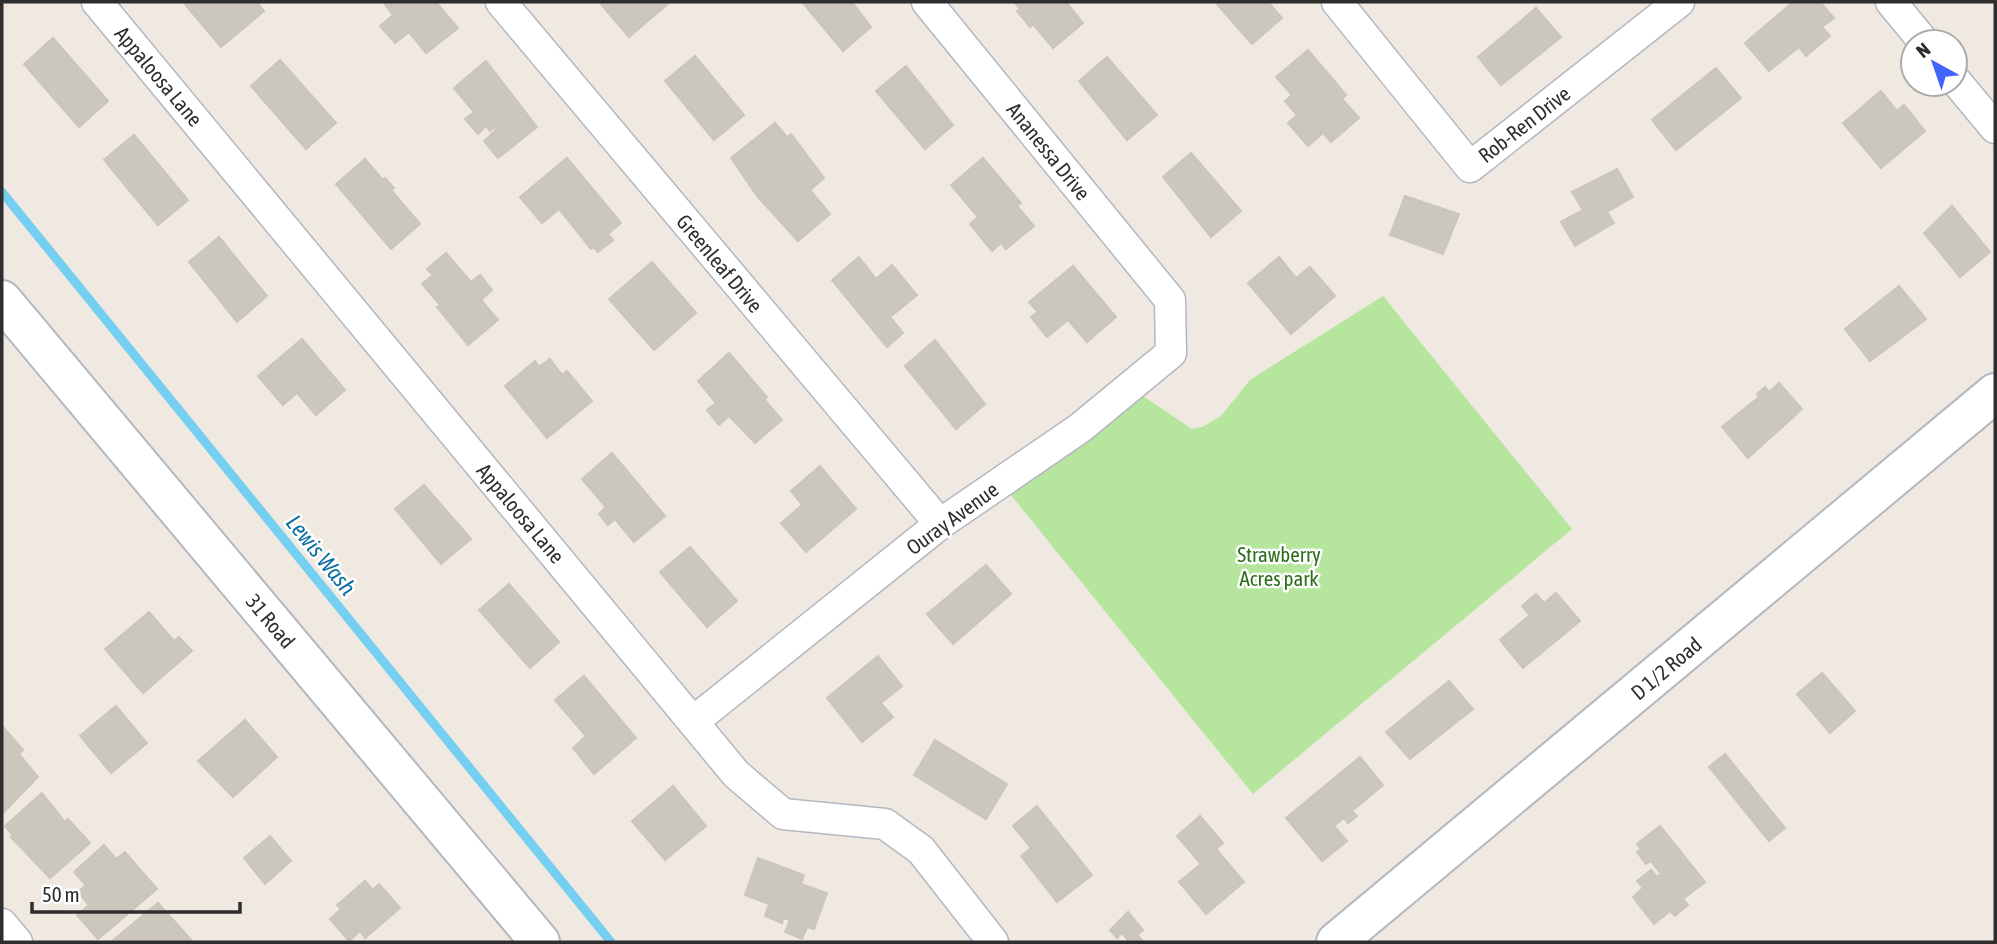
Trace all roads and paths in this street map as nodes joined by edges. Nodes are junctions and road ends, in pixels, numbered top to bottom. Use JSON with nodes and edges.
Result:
{"nodes":[{"id":1,"x":97,"y":2,"type":"edge"},
{"id":2,"x":501,"y":2,"type":"edge"},
{"id":3,"x":927,"y":2,"type":"edge"},
{"id":4,"x":1337,"y":2,"type":"edge"},
{"id":5,"x":1679,"y":2,"type":"edge"},
{"id":6,"x":1891,"y":2,"type":"edge"},
{"id":7,"x":1912,"y":28,"type":"edge"},
{"id":8,"x":1969,"y":96,"type":"edge"},
{"id":9,"x":1995,"y":128,"type":"edge"},
{"id":10,"x":2,"y":300,"type":"edge"},
{"id":11,"x":1170,"y":300,"type":"joint"},
{"id":12,"x":1995,"y":393,"type":"edge"},
{"id":13,"x":940,"y":524,"type":"junction"},
{"id":14,"x":694,"y":721,"type":"junction"},
{"id":15,"x":2,"y":924,"type":"edge"},
{"id":16,"x":17,"y":942,"type":"edge"},
{"id":17,"x":540,"y":942,"type":"edge"},
{"id":18,"x":993,"y":942,"type":"edge"},
{"id":19,"x":1336,"y":942,"type":"edge"}],
"edges":[{"from":1,"to":14,"type":"street","name":"Appaloosa Lane"},
{"from":2,"to":13,"type":"street","name":"Greenleaf Drive"},
{"from":3,"to":11,"type":"street","name":"Ananessa Drive"},
{"from":4,"to":5,"type":"street","name":"Rob-Ren Drive"},
{"from":6,"to":7,"type":"street"},
{"from":8,"to":9,"type":"street"},
{"from":10,"to":17,"type":"main road","name":"31 Road"},
{"from":11,"to":13,"type":"street","name":"Ouray Avenue"},
{"from":12,"to":19,"type":"main road","name":"D 1/2 Road"},
{"from":13,"to":14,"type":"street","name":"Ouray Avenue"},
{"from":14,"to":18,"type":"street","name":"Appaloosa Lane"},
{"from":15,"to":16,"type":"street"}]}
